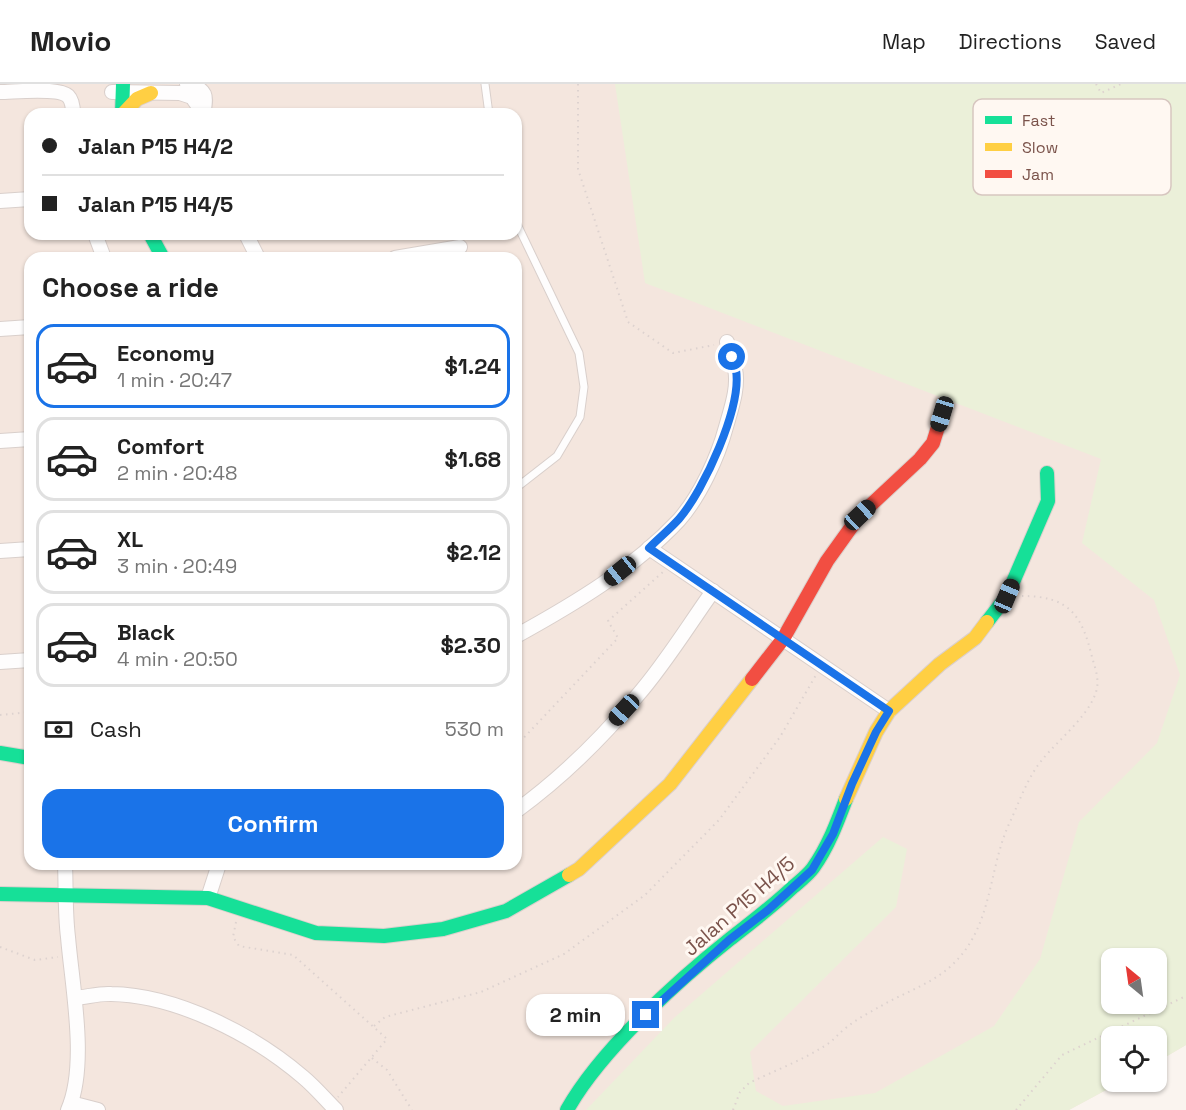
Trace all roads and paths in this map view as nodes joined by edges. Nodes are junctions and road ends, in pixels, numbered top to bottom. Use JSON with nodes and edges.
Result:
{"nodes":[{"id":1,"x":187,"y":84,"type":"edge"},
{"id":2,"x":485,"y":84,"type":"edge"},
{"id":3,"x":578,"y":84,"type":"edge"},
{"id":4,"x":1096,"y":84,"type":"edge"},
{"id":5,"x":1121,"y":84,"type":"edge"},
{"id":6,"x":117,"y":87,"type":"edge"},
{"id":7,"x":0,"y":92,"type":"edge"},
{"id":8,"x":151,"y":93,"type":"junction"},
{"id":9,"x":73,"y":108,"type":"edge"},
{"id":10,"x":112,"y":108,"type":"edge"},
{"id":11,"x":122,"y":108,"type":"edge"},
{"id":12,"x":129,"y":108,"type":"edge"},
{"id":13,"x":199,"y":108,"type":"edge"},
{"id":14,"x":204,"y":108,"type":"edge"},
{"id":15,"x":488,"y":108,"type":"edge"},
{"id":16,"x":24,"y":199,"type":"edge"},
{"id":17,"x":0,"y":201,"type":"edge"},
{"id":18,"x":522,"y":234,"type":"edge"},
{"id":19,"x":460,"y":247,"type":"dead end"},
{"id":20,"x":430,"y":252,"type":"edge"},
{"id":21,"x":24,"y":327,"type":"edge"},
{"id":22,"x":0,"y":329,"type":"edge"},
{"id":23,"x":727,"y":342,"type":"joint"},
{"id":24,"x":942,"y":414,"type":"dead end"},
{"id":25,"x":24,"y":439,"type":"edge"},
{"id":26,"x":0,"y":441,"type":"edge"},
{"id":27,"x":1047,"y":473,"type":"dead end"},
{"id":28,"x":522,"y":483,"type":"edge"},
{"id":29,"x":649,"y":548,"type":"junction"},
{"id":30,"x":24,"y":549,"type":"edge"},
{"id":31,"x":0,"y":551,"type":"edge"},
{"id":32,"x":672,"y":563,"type":"junction"},
{"id":33,"x":713,"y":591,"type":"junction"},
{"id":34,"x":1007,"y":596,"type":"junction"},
{"id":35,"x":522,"y":632,"type":"edge"},
{"id":36,"x":783,"y":639,"type":"junction"},
{"id":37,"x":24,"y":660,"type":"edge"},
{"id":38,"x":0,"y":662,"type":"edge"},
{"id":39,"x":822,"y":665,"type":"junction"},
{"id":40,"x":889,"y":711,"type":"junction"},
{"id":41,"x":24,"y":713,"type":"edge"},
{"id":42,"x":0,"y":715,"type":"edge"},
{"id":43,"x":522,"y":740,"type":"edge"},
{"id":44,"x":0,"y":744,"type":"edge"},
{"id":45,"x":0,"y":753,"type":"edge"},
{"id":46,"x":24,"y":753,"type":"edge"},
{"id":47,"x":24,"y":755,"type":"edge"},
{"id":48,"x":522,"y":807,"type":"edge"},
{"id":49,"x":65,"y":870,"type":"edge"},
{"id":50,"x":217,"y":870,"type":"edge"},
{"id":51,"x":0,"y":894,"type":"edge"},
{"id":52,"x":66,"y":896,"type":"junction"},
{"id":53,"x":208,"y":898,"type":"junction"},
{"id":54,"x":239,"y":908,"type":"junction"},
{"id":55,"x":0,"y":947,"type":"edge"},
{"id":56,"x":70,"y":955,"type":"junction"},
{"id":57,"x":1186,"y":996,"type":"edge"},
{"id":58,"x":75,"y":998,"type":"junction"},
{"id":59,"x":374,"y":1026,"type":"junction"},
{"id":60,"x":372,"y":1058,"type":"junction"},
{"id":61,"x":70,"y":1107,"type":"edge"},
{"id":62,"x":333,"y":1108,"type":"edge"},
{"id":63,"x":98,"y":1110,"type":"edge"},
{"id":64,"x":412,"y":1110,"type":"edge"},
{"id":65,"x":567,"y":1110,"type":"edge"},
{"id":66,"x":733,"y":1110,"type":"edge"},
{"id":67,"x":1016,"y":1110,"type":"edge"}],
"edges":[{"from":1,"to":14,"type":"street"},
{"from":2,"to":15,"type":"lane"},
{"from":3,"to":23,"type":"path"},
{"from":4,"to":5,"type":"path"},
{"from":6,"to":8,"type":"street"},
{"from":6,"to":10,"type":"street"},
{"from":6,"to":11,"type":"street"},
{"from":7,"to":9,"type":"street"},
{"from":8,"to":12,"type":"street"},
{"from":8,"to":13,"type":"street"},
{"from":16,"to":17,"type":"street"},
{"from":18,"to":28,"type":"lane"},
{"from":19,"to":20,"type":"street"},
{"from":21,"to":22,"type":"street"},
{"from":23,"to":29,"type":"street"},
{"from":24,"to":36,"type":"street"},
{"from":25,"to":26,"type":"street"},
{"from":27,"to":34,"type":"street","name":"Jalan P15 H4/5"},
{"from":29,"to":32,"type":"street"},
{"from":29,"to":35,"type":"street"},
{"from":30,"to":31,"type":"street"},
{"from":32,"to":33,"type":"street"},
{"from":32,"to":43,"type":"path"},
{"from":33,"to":36,"type":"street"},
{"from":33,"to":48,"type":"street"},
{"from":34,"to":40,"type":"street","name":"Jalan P15 H4/5"},
{"from":34,"to":66,"type":"path"},
{"from":36,"to":39,"type":"street"},
{"from":36,"to":54,"type":"street"},
{"from":37,"to":38,"type":"street"},
{"from":39,"to":40,"type":"street"},
{"from":39,"to":59,"type":"path"},
{"from":40,"to":65,"type":"street","name":"Jalan P15 H4/5"},
{"from":41,"to":42,"type":"path"},
{"from":44,"to":46,"type":"street"},
{"from":45,"to":47,"type":"street"},
{"from":49,"to":52,"type":"street"},
{"from":50,"to":53,"type":"street"},
{"from":51,"to":52,"type":"street"},
{"from":52,"to":53,"type":"street"},
{"from":52,"to":56,"type":"street"},
{"from":53,"to":54,"type":"street"},
{"from":54,"to":59,"type":"path"},
{"from":55,"to":56,"type":"path"},
{"from":56,"to":58,"type":"street"},
{"from":57,"to":67,"type":"path"},
{"from":58,"to":61,"type":"street"},
{"from":58,"to":62,"type":"street"},
{"from":59,"to":60,"type":"path"},
{"from":60,"to":62,"type":"path"},
{"from":60,"to":64,"type":"path"},
{"from":61,"to":63,"type":"street"}]}
